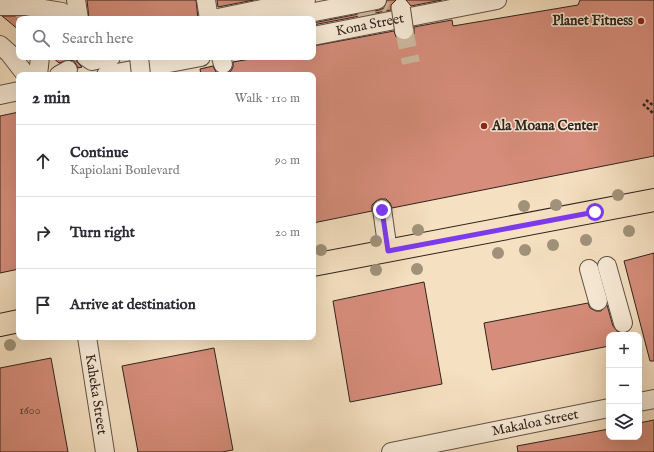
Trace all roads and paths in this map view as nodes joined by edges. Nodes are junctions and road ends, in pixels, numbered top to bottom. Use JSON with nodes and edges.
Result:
{"nodes":[{"id":1,"x":76,"y":0,"type":"edge"},
{"id":2,"x":206,"y":0,"type":"edge"},
{"id":3,"x":306,"y":0,"type":"edge"},
{"id":4,"x":497,"y":0,"type":"edge"},
{"id":5,"x":17,"y":5,"type":"edge"},
{"id":6,"x":349,"y":10,"type":"tunnel mouth"},
{"id":7,"x":394,"y":12,"type":"edge"},
{"id":8,"x":254,"y":15,"type":"edge"},
{"id":9,"x":67,"y":16,"type":"edge"},
{"id":10,"x":79,"y":16,"type":"edge"},
{"id":11,"x":209,"y":16,"type":"edge"},
{"id":12,"x":244,"y":16,"type":"edge"},
{"id":13,"x":315,"y":16,"type":"edge"},
{"id":14,"x":316,"y":17,"type":"edge"},
{"id":15,"x":316,"y":35,"type":"edge"},
{"id":16,"x":0,"y":45,"type":"edge"},
{"id":17,"x":40,"y":60,"type":"edge"},
{"id":18,"x":137,"y":60,"type":"edge"},
{"id":19,"x":182,"y":60,"type":"edge"},
{"id":20,"x":130,"y":68,"type":"edge"},
{"id":21,"x":24,"y":72,"type":"edge"},
{"id":22,"x":38,"y":72,"type":"edge"},
{"id":23,"x":116,"y":72,"type":"edge"},
{"id":24,"x":16,"y":92,"type":"edge"},
{"id":25,"x":0,"y":95,"type":"edge"},
{"id":26,"x":646,"y":100,"type":"dead end"},
{"id":27,"x":643,"y":104,"type":"dead end"},
{"id":28,"x":654,"y":106,"type":"edge"},
{"id":29,"x":654,"y":114,"type":"edge"},
{"id":30,"x":654,"y":200,"type":"edge"},
{"id":31,"x":382,"y":210,"type":"dead end"},
{"id":32,"x":388,"y":251,"type":"junction"},
{"id":33,"x":316,"y":264,"type":"edge"},
{"id":34,"x":607,"y":266,"type":"dead end"},
{"id":35,"x":589,"y":269,"type":"dead end"},
{"id":36,"x":598,"y":301,"type":"dead end"},
{"id":37,"x":16,"y":322,"type":"edge"},
{"id":38,"x":623,"y":324,"type":"dead end"},
{"id":39,"x":0,"y":325,"type":"edge"},
{"id":40,"x":87,"y":340,"type":"edge"},
{"id":41,"x":654,"y":399,"type":"edge"},
{"id":42,"x":642,"y":401,"type":"edge"},
{"id":43,"x":606,"y":409,"type":"edge"},
{"id":44,"x":401,"y":451,"type":"edge"},
{"id":45,"x":105,"y":452,"type":"edge"}],
"edges":[{"from":1,"to":10,"type":"street"},
{"from":2,"to":11,"type":"street"},
{"from":3,"to":8,"type":"street"},
{"from":4,"to":7,"type":"street","name":"Kona Street"},
{"from":5,"to":9,"type":"street"},
{"from":6,"to":13,"type":"street"},
{"from":7,"to":14,"type":"street","name":"Kona Street"},
{"from":7,"to":15,"type":"street","name":"Kona Street"},
{"from":8,"to":12,"type":"street"},
{"from":16,"to":21,"type":"street"},
{"from":17,"to":22,"type":"street"},
{"from":18,"to":20,"type":"street","bridge":true},
{"from":19,"to":20,"type":"street"},
{"from":20,"to":23,"type":"street"},
{"from":24,"to":25,"type":"street"},
{"from":26,"to":28,"type":"path"},
{"from":27,"to":29,"type":"path"},
{"from":30,"to":32,"type":"main road"},
{"from":31,"to":32,"type":"street"},
{"from":32,"to":33,"type":"main road"},
{"from":34,"to":38,"type":"street"},
{"from":35,"to":36,"type":"street"},
{"from":37,"to":39,"type":"main road"},
{"from":40,"to":45,"type":"street","name":"Kaheka Street"},
{"from":41,"to":42,"type":"street"},
{"from":43,"to":44,"type":"street","name":"Makaloa Street"}]}
